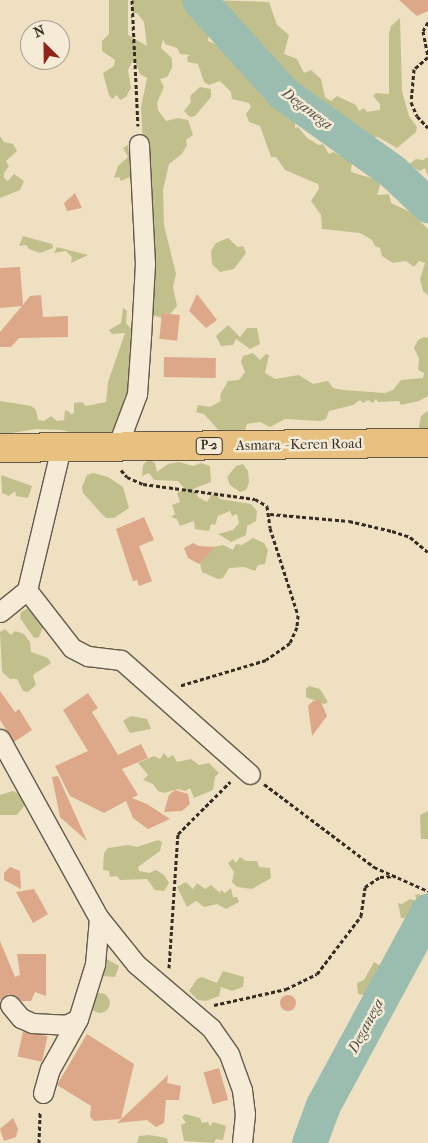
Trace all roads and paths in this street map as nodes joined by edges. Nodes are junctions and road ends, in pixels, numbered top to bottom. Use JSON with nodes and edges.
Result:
{"nodes":[{"id":1,"x":132,"y":0,"type":"edge"},
{"id":2,"x":428,"y":22,"type":"edge"},
{"id":3,"x":428,"y":128,"type":"edge"},
{"id":4,"x":139,"y":144,"type":"joint"},
{"id":5,"x":423,"y":443,"type":"edge"},
{"id":6,"x":60,"y":447,"type":"junction"},
{"id":7,"x":0,"y":448,"type":"edge"},
{"id":8,"x":117,"y":448,"type":"junction"},
{"id":9,"x":270,"y":514,"type":"junction"},
{"id":10,"x":428,"y":552,"type":"edge"},
{"id":11,"x":27,"y":590,"type":"junction"},
{"id":12,"x":0,"y":612,"type":"edge"},
{"id":13,"x":160,"y":693,"type":"junction"},
{"id":14,"x":0,"y":739,"type":"edge"},
{"id":15,"x":250,"y":774,"type":"junction"},
{"id":16,"x":396,"y":876,"type":"junction"},
{"id":17,"x":428,"y":891,"type":"edge"},
{"id":18,"x":98,"y":918,"type":"junction"},
{"id":19,"x":170,"y":972,"type":"dead end"},
{"id":20,"x":10,"y":1006,"type":"dead end"},
{"id":21,"x":192,"y":1010,"type":"junction"},
{"id":22,"x":78,"y":1019,"type":"junction"},
{"id":23,"x":43,"y":1093,"type":"joint"},
{"id":24,"x":39,"y":1143,"type":"edge"},
{"id":25,"x":242,"y":1143,"type":"edge"}],
"edges":[{"from":1,"to":4,"type":"path"},
{"from":2,"to":3,"type":"path"},
{"from":4,"to":8,"type":"street"},
{"from":5,"to":8,"type":"highway","name":"Asmara - Keren Road","number":"P-2"},
{"from":6,"to":7,"type":"highway","name":"Asmara - Keren Road","number":"P-2"},
{"from":6,"to":8,"type":"highway","name":"Asmara - Keren Road","number":"P-2"},
{"from":6,"to":11,"type":"street"},
{"from":8,"to":9,"type":"path"},
{"from":9,"to":10,"type":"path"},
{"from":9,"to":13,"type":"path"},
{"from":11,"to":12,"type":"street"},
{"from":11,"to":13,"type":"street"},
{"from":13,"to":15,"type":"street"},
{"from":14,"to":18,"type":"street"},
{"from":15,"to":16,"type":"path"},
{"from":15,"to":19,"type":"path"},
{"from":16,"to":17,"type":"path"},
{"from":16,"to":21,"type":"path"},
{"from":18,"to":21,"type":"street"},
{"from":18,"to":22,"type":"street"},
{"from":20,"to":22,"type":"street"},
{"from":21,"to":25,"type":"street"},
{"from":22,"to":23,"type":"street"},
{"from":23,"to":24,"type":"path"}]}
